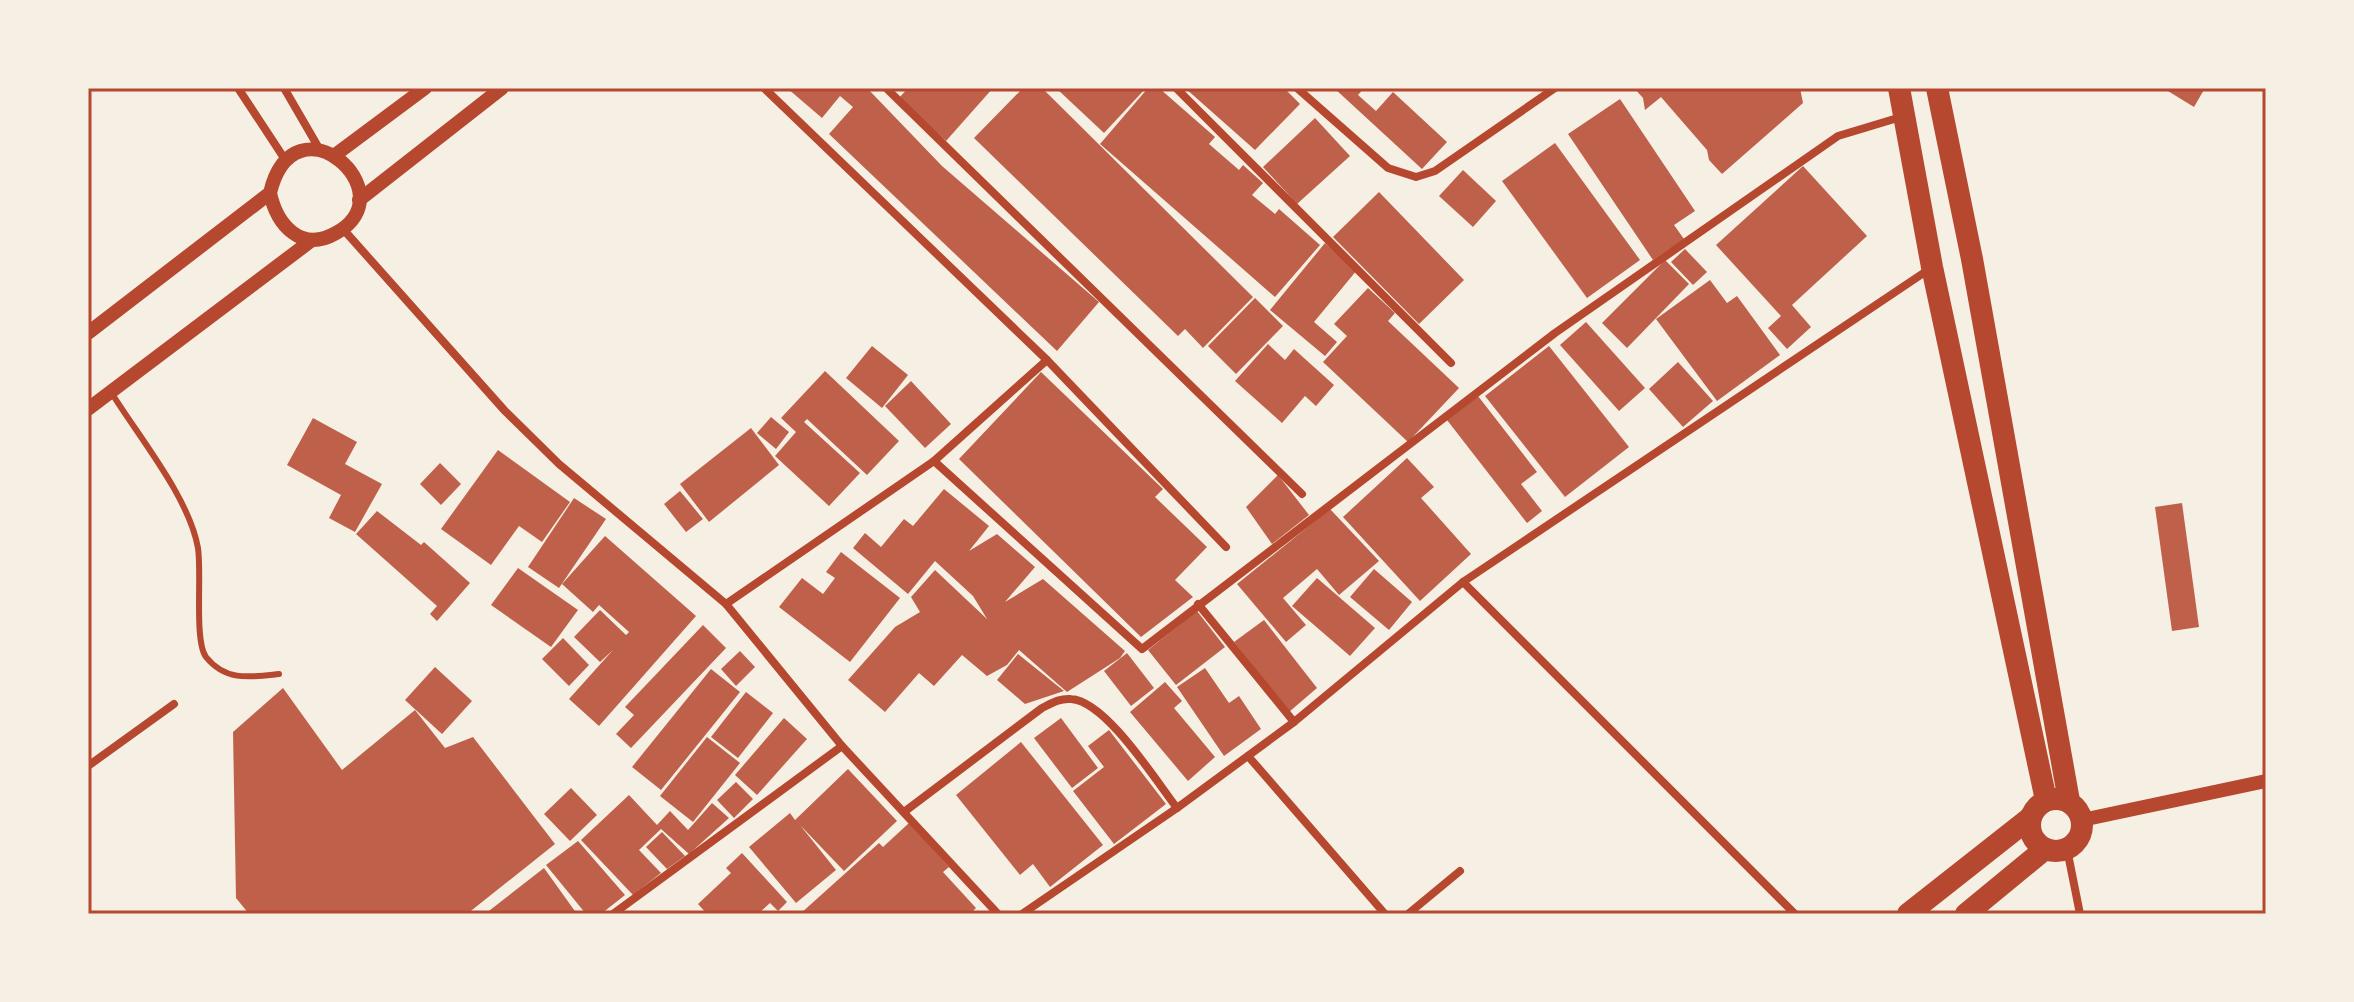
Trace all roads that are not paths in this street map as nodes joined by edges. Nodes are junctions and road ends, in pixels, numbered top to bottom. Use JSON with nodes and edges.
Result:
{"nodes":[{"id":1,"x":238,"y":88,"type":"edge"},
{"id":2,"x":284,"y":88,"type":"edge"},
{"id":3,"x":425,"y":88,"type":"edge"},
{"id":4,"x":502,"y":88,"type":"edge"},
{"id":5,"x":764,"y":88,"type":"edge"},
{"id":6,"x":886,"y":88,"type":"edge"},
{"id":7,"x":1176,"y":88,"type":"edge"},
{"id":8,"x":1297,"y":88,"type":"edge"},
{"id":9,"x":1555,"y":88,"type":"edge"},
{"id":10,"x":1899,"y":88,"type":"edge"},
{"id":11,"x":1937,"y":88,"type":"edge"},
{"id":12,"x":1904,"y":116,"type":"junction"},
{"id":13,"x":320,"y":150,"type":"junction"},
{"id":14,"x":335,"y":155,"type":"junction"},
{"id":15,"x":286,"y":161,"type":"junction"},
{"id":16,"x":270,"y":193,"type":"junction"},
{"id":17,"x":359,"y":200,"type":"junction"},
{"id":18,"x":343,"y":229,"type":"junction"},
{"id":19,"x":312,"y":240,"type":"junction"},
{"id":20,"x":1932,"y":267,"type":"junction"},
{"id":21,"x":88,"y":333,"type":"edge"},
{"id":22,"x":1047,"y":360,"type":"junction"},
{"id":23,"x":1451,"y":363,"type":"dead end"},
{"id":24,"x":111,"y":392,"type":"junction"},
{"id":25,"x":88,"y":409,"type":"edge"},
{"id":26,"x":934,"y":461,"type":"junction"},
{"id":27,"x":1302,"y":494,"type":"dead end"},
{"id":28,"x":1226,"y":547,"type":"dead end"},
{"id":29,"x":1463,"y":582,"type":"junction"},
{"id":30,"x":726,"y":604,"type":"junction"},
{"id":31,"x":1198,"y":604,"type":"junction"},
{"id":32,"x":279,"y":674,"type":"dead end"},
{"id":33,"x":174,"y":704,"type":"dead end"},
{"id":34,"x":1294,"y":722,"type":"junction"},
{"id":35,"x":842,"y":746,"type":"junction"},
{"id":36,"x":1248,"y":756,"type":"junction"},
{"id":37,"x":88,"y":766,"type":"edge"},
{"id":38,"x":2266,"y":781,"type":"edge"},
{"id":39,"x":2046,"y":800,"type":"junction"},
{"id":40,"x":2069,"y":801,"type":"junction"},
{"id":41,"x":1177,"y":808,"type":"junction"},
{"id":42,"x":904,"y":812,"type":"junction"},
{"id":43,"x":2030,"y":818,"type":"junction"},
{"id":44,"x":2082,"y":820,"type":"junction"},
{"id":45,"x":2056,"y":849,"type":"junction"},
{"id":46,"x":1460,"y":871,"type":"dead end"},
{"id":47,"x":613,"y":914,"type":"edge"},
{"id":48,"x":998,"y":914,"type":"edge"},
{"id":49,"x":1022,"y":914,"type":"edge"},
{"id":50,"x":1385,"y":914,"type":"edge"},
{"id":51,"x":1408,"y":914,"type":"edge"},
{"id":52,"x":1795,"y":914,"type":"edge"},
{"id":53,"x":1908,"y":914,"type":"edge"},
{"id":54,"x":1966,"y":914,"type":"edge"},
{"id":55,"x":2080,"y":914,"type":"edge"}],
"edges":[{"from":1,"to":15,"type":"street"},
{"from":2,"to":13,"type":"street"},
{"from":3,"to":14,"type":"street"},
{"from":4,"to":17,"type":"street"},
{"from":5,"to":22,"type":"street"},
{"from":6,"to":27,"type":"street"},
{"from":7,"to":23,"type":"street"},
{"from":8,"to":9,"type":"street"},
{"from":10,"to":12,"type":"highway"},
{"from":11,"to":40,"type":"highway"},
{"from":12,"to":20,"type":"highway"},
{"from":12,"to":31,"type":"street"},
{"from":13,"to":14,"type":"street"},
{"from":13,"to":15,"type":"street"},
{"from":14,"to":17,"type":"street"},
{"from":15,"to":16,"type":"street"},
{"from":16,"to":19,"type":"street"},
{"from":16,"to":21,"type":"street"},
{"from":17,"to":18,"type":"street"},
{"from":18,"to":19,"type":"street"},
{"from":18,"to":30,"type":"street"},
{"from":19,"to":24,"type":"street"},
{"from":20,"to":29,"type":"street"},
{"from":20,"to":39,"type":"highway"},
{"from":22,"to":26,"type":"street"},
{"from":22,"to":28,"type":"street"},
{"from":24,"to":25,"type":"street"},
{"from":24,"to":32,"type":"lane"},
{"from":26,"to":30,"type":"street"},
{"from":26,"to":31,"type":"street"},
{"from":29,"to":34,"type":"street"},
{"from":29,"to":52,"type":"street"},
{"from":30,"to":35,"type":"street"},
{"from":31,"to":34,"type":"street"},
{"from":33,"to":37,"type":"street"},
{"from":34,"to":36,"type":"street"},
{"from":35,"to":42,"type":"street"},
{"from":35,"to":47,"type":"street"},
{"from":36,"to":41,"type":"street"},
{"from":36,"to":50,"type":"street"},
{"from":38,"to":44,"type":"street"},
{"from":39,"to":40,"type":"highway"},
{"from":39,"to":43,"type":"highway"},
{"from":40,"to":44,"type":"highway"},
{"from":41,"to":42,"type":"street"},
{"from":41,"to":49,"type":"street"},
{"from":42,"to":48,"type":"street"},
{"from":43,"to":45,"type":"highway"},
{"from":43,"to":53,"type":"highway"},
{"from":44,"to":45,"type":"highway"},
{"from":45,"to":54,"type":"highway"},
{"from":45,"to":55,"type":"street"},
{"from":46,"to":51,"type":"street"}]}
